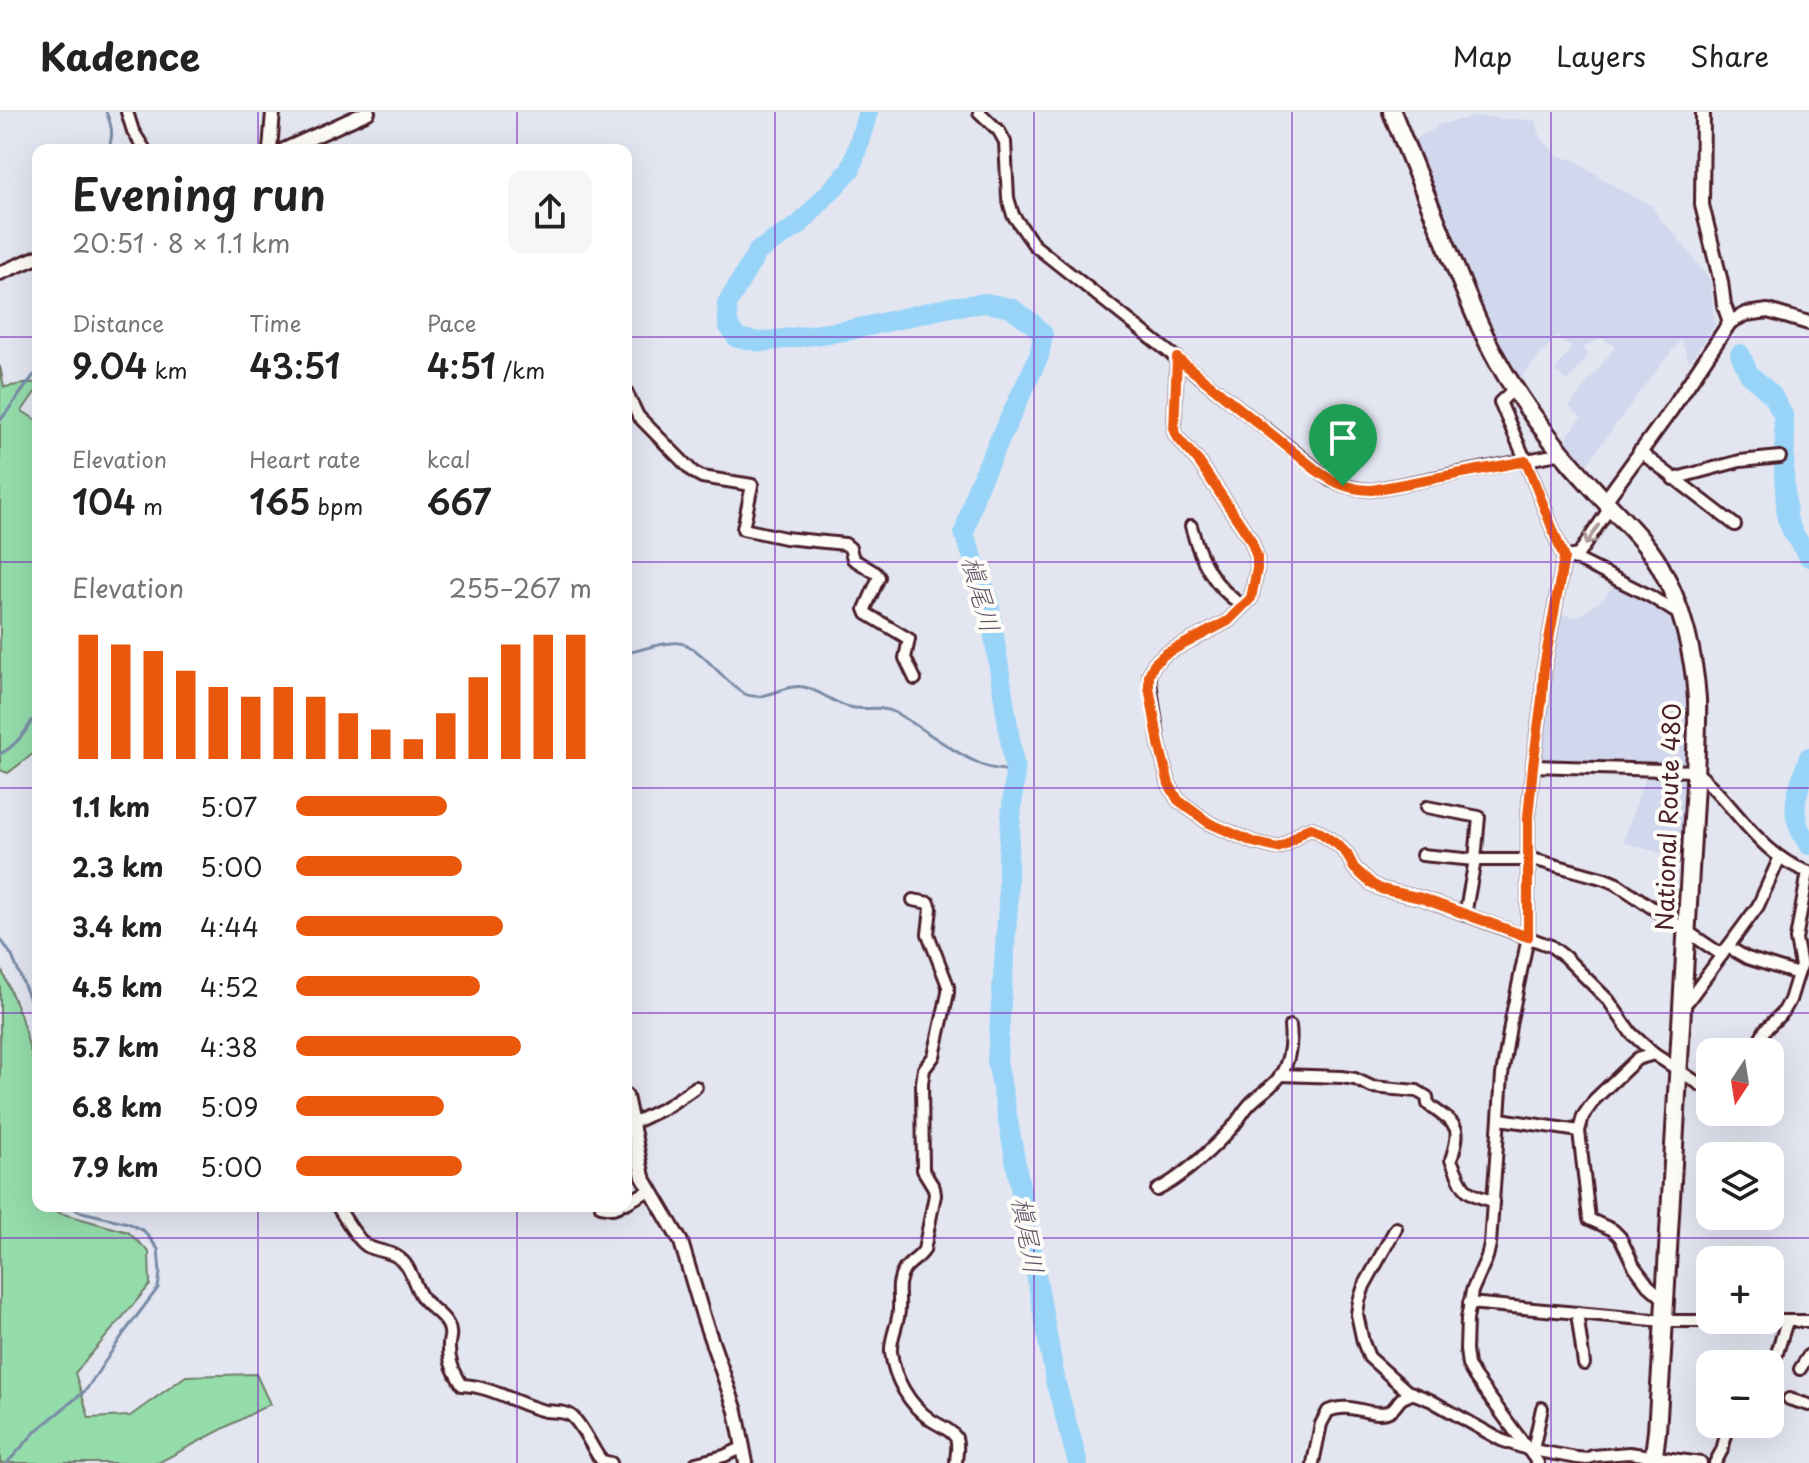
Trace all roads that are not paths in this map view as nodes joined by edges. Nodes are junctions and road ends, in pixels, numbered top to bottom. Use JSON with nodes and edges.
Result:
{"nodes":[{"id":1,"x":127,"y":112,"type":"edge"},
{"id":2,"x":273,"y":112,"type":"edge"},
{"id":3,"x":368,"y":112,"type":"edge"},
{"id":4,"x":979,"y":112,"type":"edge"},
{"id":5,"x":1392,"y":112,"type":"edge"},
{"id":6,"x":1703,"y":112,"type":"edge"},
{"id":7,"x":141,"y":144,"type":"edge"},
{"id":8,"x":270,"y":144,"type":"edge"},
{"id":9,"x":297,"y":144,"type":"edge"},
{"id":10,"x":32,"y":260,"type":"edge"},
{"id":11,"x":0,"y":273,"type":"edge"},
{"id":12,"x":1730,"y":322,"type":"junction"},
{"id":13,"x":1809,"y":323,"type":"edge"},
{"id":14,"x":1177,"y":358,"type":"junction"},
{"id":15,"x":1514,"y":389,"type":"junction"},
{"id":16,"x":632,"y":404,"type":"edge"},
{"id":17,"x":1639,"y":451,"type":"junction"},
{"id":18,"x":1563,"y":453,"type":"junction"},
{"id":19,"x":1780,"y":457,"type":"dead end"},
{"id":20,"x":1526,"y":461,"type":"junction"},
{"id":21,"x":1673,"y":479,"type":"junction"},
{"id":22,"x":1605,"y":501,"type":"junction"},
{"id":23,"x":1735,"y":525,"type":"dead end"},
{"id":24,"x":1191,"y":526,"type":"dead end"},
{"id":25,"x":1564,"y":558,"type":"junction"},
{"id":26,"x":1243,"y":606,"type":"junction"},
{"id":27,"x":1681,"y":616,"type":"junction"},
{"id":28,"x":915,"y":679,"type":"dead end"},
{"id":29,"x":1533,"y":766,"type":"junction"},
{"id":30,"x":1695,"y":771,"type":"junction"},
{"id":31,"x":1427,"y":807,"type":"dead end"},
{"id":32,"x":1422,"y":855,"type":"dead end"},
{"id":33,"x":1780,"y":857,"type":"junction"},
{"id":34,"x":1475,"y":860,"type":"junction"},
{"id":35,"x":1527,"y":860,"type":"junction"},
{"id":36,"x":1808,"y":872,"type":"edge"},
{"id":37,"x":913,"y":900,"type":"dead end"},
{"id":38,"x":1465,"y":915,"type":"junction"},
{"id":39,"x":1687,"y":930,"type":"junction"},
{"id":40,"x":1528,"y":937,"type":"junction"},
{"id":41,"x":1725,"y":951,"type":"junction"},
{"id":42,"x":1803,"y":968,"type":"edge"},
{"id":43,"x":1683,"y":1001,"type":"junction"},
{"id":44,"x":1290,"y":1026,"type":"dead end"},
{"id":45,"x":1760,"y":1038,"type":"edge"},
{"id":46,"x":1654,"y":1054,"type":"junction"},
{"id":47,"x":1679,"y":1071,"type":"junction"},
{"id":48,"x":1280,"y":1075,"type":"junction"},
{"id":49,"x":1696,"y":1082,"type":"edge"},
{"id":50,"x":696,"y":1087,"type":"dead end"},
{"id":51,"x":1500,"y":1119,"type":"junction"},
{"id":52,"x":632,"y":1124,"type":"edge"},
{"id":53,"x":632,"y":1128,"type":"edge"},
{"id":54,"x":1579,"y":1131,"type":"junction"},
{"id":55,"x":650,"y":1190,"type":"junction"},
{"id":56,"x":1157,"y":1190,"type":"dead end"},
{"id":57,"x":632,"y":1200,"type":"edge"},
{"id":58,"x":1493,"y":1201,"type":"junction"},
{"id":59,"x":341,"y":1212,"type":"edge"},
{"id":60,"x":1396,"y":1228,"type":"dead end"},
{"id":61,"x":1665,"y":1300,"type":"junction"},
{"id":62,"x":1469,"y":1303,"type":"junction"},
{"id":63,"x":1577,"y":1313,"type":"junction"},
{"id":64,"x":1664,"y":1321,"type":"junction"},
{"id":65,"x":1787,"y":1321,"type":"junction"},
{"id":66,"x":1809,"y":1321,"type":"edge"},
{"id":67,"x":1778,"y":1350,"type":"edge"},
{"id":68,"x":1809,"y":1355,"type":"edge"},
{"id":69,"x":1584,"y":1364,"type":"dead end"},
{"id":70,"x":1800,"y":1369,"type":"dead end"},
{"id":71,"x":1413,"y":1393,"type":"junction"},
{"id":72,"x":1789,"y":1399,"type":"dead end"},
{"id":73,"x":1809,"y":1405,"type":"edge"},
{"id":74,"x":1542,"y":1408,"type":"dead end"},
{"id":75,"x":1725,"y":1438,"type":"edge"},
{"id":76,"x":742,"y":1448,"type":"junction"},
{"id":77,"x":1530,"y":1449,"type":"junction"},
{"id":78,"x":1653,"y":1459,"type":"edge"},
{"id":79,"x":611,"y":1463,"type":"edge"},
{"id":80,"x":696,"y":1463,"type":"edge"},
{"id":81,"x":746,"y":1463,"type":"edge"},
{"id":82,"x":956,"y":1463,"type":"edge"},
{"id":83,"x":1313,"y":1463,"type":"edge"},
{"id":84,"x":1538,"y":1463,"type":"edge"},
{"id":85,"x":1701,"y":1463,"type":"edge"},
{"id":86,"x":1715,"y":1463,"type":"edge"}],
"edges":[{"from":1,"to":7,"type":"street"},
{"from":2,"to":8,"type":"street"},
{"from":3,"to":9,"type":"street"},
{"from":4,"to":14,"type":"street"},
{"from":5,"to":15,"type":"highway","name":"National Route 480"},
{"from":6,"to":12,"type":"street"},
{"from":10,"to":11,"type":"street"},
{"from":12,"to":13,"type":"street"},
{"from":12,"to":17,"type":"street"},
{"from":14,"to":20,"type":"street"},
{"from":14,"to":26,"type":"street"},
{"from":15,"to":18,"type":"highway","name":"National Route 480"},
{"from":15,"to":20,"type":"street"},
{"from":16,"to":28,"type":"street"},
{"from":17,"to":21,"type":"street"},
{"from":17,"to":22,"type":"street"},
{"from":18,"to":20,"type":"street"},
{"from":18,"to":22,"type":"highway","name":"National Route 480"},
{"from":19,"to":21,"type":"street"},
{"from":20,"to":25,"type":"street"},
{"from":21,"to":23,"type":"street"},
{"from":22,"to":25,"type":"street","one_way":true},
{"from":22,"to":27,"type":"highway","name":"National Route 480"},
{"from":24,"to":26,"type":"street"},
{"from":25,"to":27,"type":"street"},
{"from":25,"to":29,"type":"street"},
{"from":26,"to":38,"type":"street"},
{"from":27,"to":30,"type":"highway","name":"National Route 480"},
{"from":29,"to":30,"type":"street"},
{"from":29,"to":35,"type":"street"},
{"from":30,"to":33,"type":"street"},
{"from":30,"to":39,"type":"highway","name":"National Route 480"},
{"from":31,"to":34,"type":"street"},
{"from":32,"to":34,"type":"street"},
{"from":33,"to":36,"type":"street"},
{"from":33,"to":41,"type":"street"},
{"from":34,"to":35,"type":"street"},
{"from":34,"to":38,"type":"street"},
{"from":35,"to":39,"type":"street"},
{"from":35,"to":40,"type":"street"},
{"from":36,"to":42,"type":"street"},
{"from":37,"to":82,"type":"street"},
{"from":38,"to":40,"type":"street"},
{"from":39,"to":41,"type":"street"},
{"from":39,"to":43,"type":"highway","name":"National Route 480"},
{"from":40,"to":46,"type":"street"},
{"from":40,"to":51,"type":"street"},
{"from":41,"to":42,"type":"street"},
{"from":41,"to":43,"type":"street"},
{"from":42,"to":45,"type":"street"},
{"from":43,"to":47,"type":"highway","name":"National Route 480"},
{"from":44,"to":48,"type":"street"},
{"from":46,"to":47,"type":"street"},
{"from":46,"to":54,"type":"street"},
{"from":47,"to":49,"type":"street"},
{"from":47,"to":61,"type":"highway","name":"National Route 480"},
{"from":48,"to":56,"type":"street"},
{"from":48,"to":58,"type":"street"},
{"from":50,"to":52,"type":"street"},
{"from":51,"to":54,"type":"street"},
{"from":51,"to":58,"type":"street"},
{"from":53,"to":55,"type":"street"},
{"from":54,"to":61,"type":"street"},
{"from":55,"to":57,"type":"street"},
{"from":55,"to":76,"type":"street"},
{"from":58,"to":62,"type":"street"},
{"from":59,"to":79,"type":"street"},
{"from":60,"to":71,"type":"street"},
{"from":61,"to":64,"type":"highway","name":"National Route 480"},
{"from":62,"to":63,"type":"street"},
{"from":62,"to":77,"type":"street"},
{"from":63,"to":64,"type":"street"},
{"from":63,"to":69,"type":"street"},
{"from":64,"to":65,"type":"street"},
{"from":64,"to":78,"type":"highway","name":"National Route 480"},
{"from":65,"to":66,"type":"street"},
{"from":65,"to":67,"type":"street"},
{"from":68,"to":70,"type":"street"},
{"from":71,"to":77,"type":"street"},
{"from":71,"to":83,"type":"street"},
{"from":72,"to":73,"type":"street"},
{"from":74,"to":77,"type":"street"},
{"from":75,"to":86,"type":"street"},
{"from":76,"to":80,"type":"street"},
{"from":76,"to":81,"type":"street"},
{"from":77,"to":78,"type":"street"},
{"from":77,"to":84,"type":"street"},
{"from":78,"to":85,"type":"street"}]}
